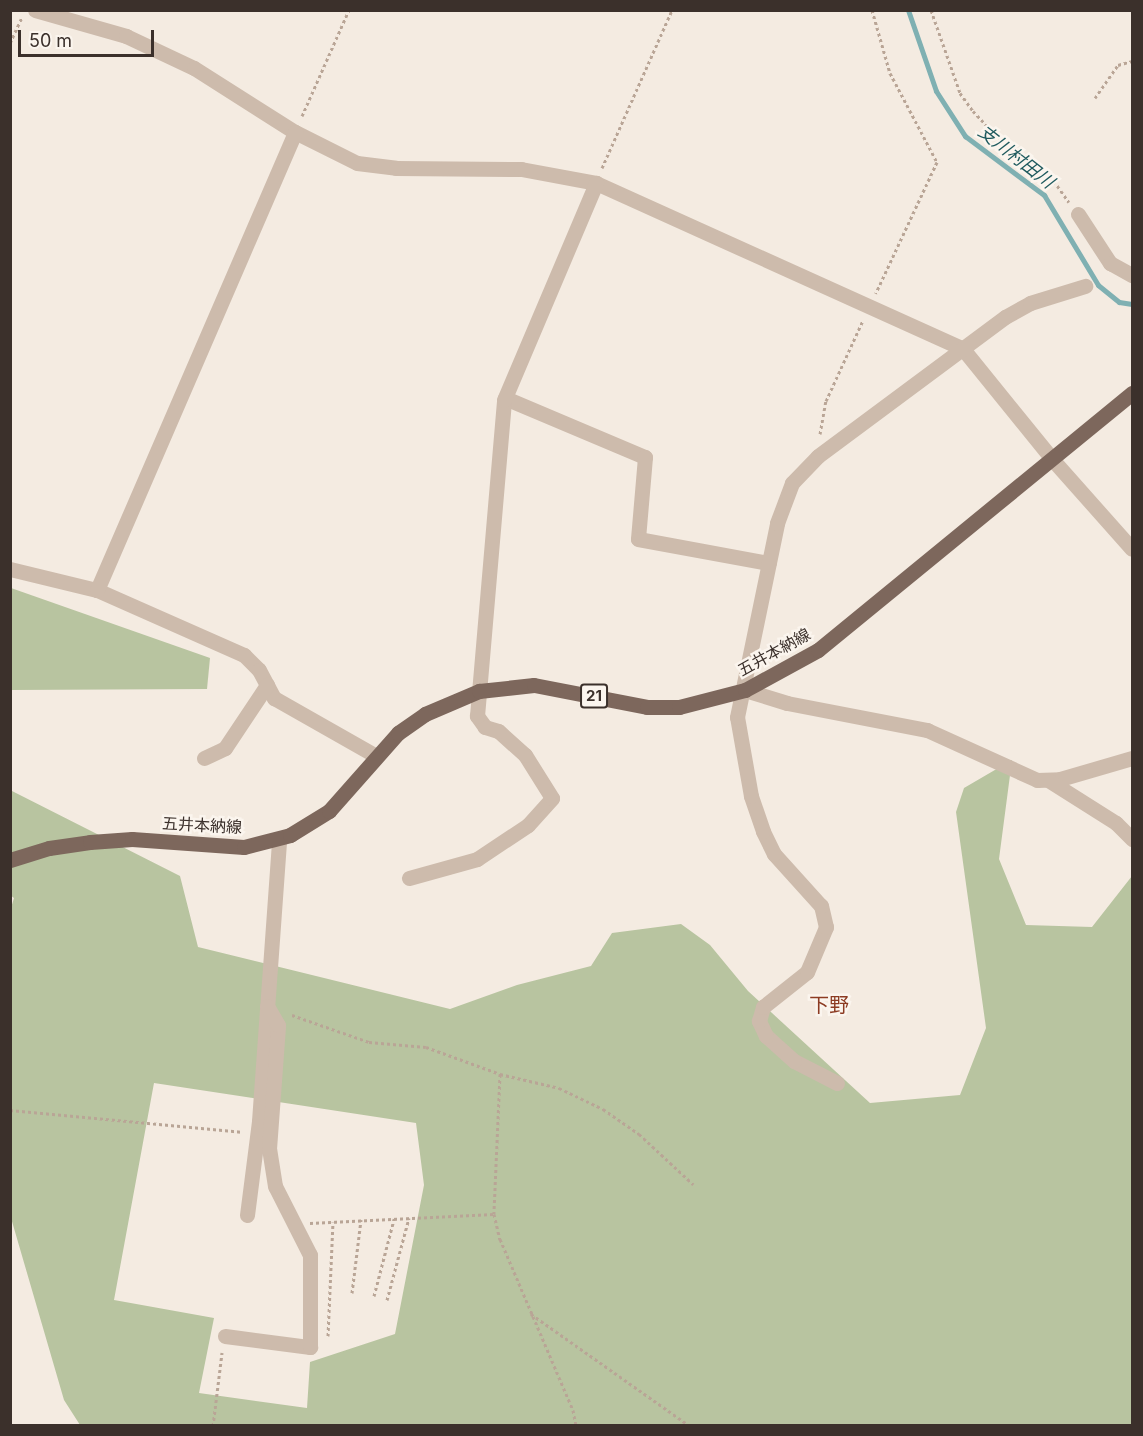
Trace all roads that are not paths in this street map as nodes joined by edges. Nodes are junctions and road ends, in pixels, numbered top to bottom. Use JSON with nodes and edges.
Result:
{"nodes":[{"id":1,"x":35,"y":10,"type":"edge"},
{"id":2,"x":295,"y":132,"type":"junction"},
{"id":3,"x":596,"y":183,"type":"junction"},
{"id":4,"x":1078,"y":214,"type":"road end"},
{"id":5,"x":1132,"y":275,"type":"edge"},
{"id":6,"x":1085,"y":286,"type":"dead end"},
{"id":7,"x":963,"y":349,"type":"junction"},
{"id":8,"x":1132,"y":393,"type":"edge"},
{"id":9,"x":505,"y":398,"type":"junction"},
{"id":10,"x":1052,"y":459,"type":"junction"},
{"id":11,"x":1132,"y":549,"type":"edge"},
{"id":12,"x":770,"y":563,"type":"junction"},
{"id":13,"x":10,"y":569,"type":"edge"},
{"id":14,"x":97,"y":590,"type":"junction"},
{"id":15,"x":267,"y":685,"type":"junction"},
{"id":16,"x":745,"y":690,"type":"junction"},
{"id":17,"x":479,"y":691,"type":"junction"},
{"id":18,"x":376,"y":756,"type":"junction"},
{"id":19,"x":204,"y":758,"type":"dead end"},
{"id":20,"x":1132,"y":758,"type":"edge"},
{"id":21,"x":1048,"y":780,"type":"junction"},
{"id":22,"x":279,"y":839,"type":"junction"},
{"id":23,"x":1132,"y":839,"type":"edge"},
{"id":24,"x":10,"y":860,"type":"edge"},
{"id":25,"x":409,"y":878,"type":"dead end"},
{"id":26,"x":267,"y":1006,"type":"junction"},
{"id":27,"x":837,"y":1083,"type":"dead end"},
{"id":28,"x":248,"y":1215,"type":"dead end"},
{"id":29,"x":225,"y":1336,"type":"road end"}],
"edges":[{"from":1,"to":2,"type":"street"},
{"from":2,"to":3,"type":"street"},
{"from":2,"to":14,"type":"street"},
{"from":3,"to":7,"type":"street"},
{"from":3,"to":9,"type":"street"},
{"from":4,"to":5,"type":"street"},
{"from":6,"to":7,"type":"street"},
{"from":7,"to":10,"type":"street"},
{"from":7,"to":12,"type":"street"},
{"from":8,"to":10,"type":"main road","name":"五井本納線","number":"21"},
{"from":9,"to":12,"type":"street"},
{"from":9,"to":17,"type":"street"},
{"from":10,"to":11,"type":"street"},
{"from":10,"to":16,"type":"main road","name":"五井本納線","number":"21"},
{"from":12,"to":16,"type":"street"},
{"from":13,"to":14,"type":"street"},
{"from":14,"to":15,"type":"street"},
{"from":15,"to":18,"type":"street"},
{"from":15,"to":19,"type":"street"},
{"from":16,"to":17,"type":"main road","name":"五井本納線","number":"21"},
{"from":16,"to":21,"type":"street"},
{"from":16,"to":27,"type":"street"},
{"from":17,"to":18,"type":"main road","name":"五井本納線","number":"21"},
{"from":17,"to":25,"type":"street"},
{"from":18,"to":22,"type":"main road","name":"五井本納線","number":"21"},
{"from":20,"to":21,"type":"street"},
{"from":21,"to":23,"type":"street"},
{"from":22,"to":24,"type":"main road","name":"五井本納線","number":"21"},
{"from":22,"to":26,"type":"street"},
{"from":26,"to":28,"type":"street"},
{"from":26,"to":29,"type":"street"}]}
